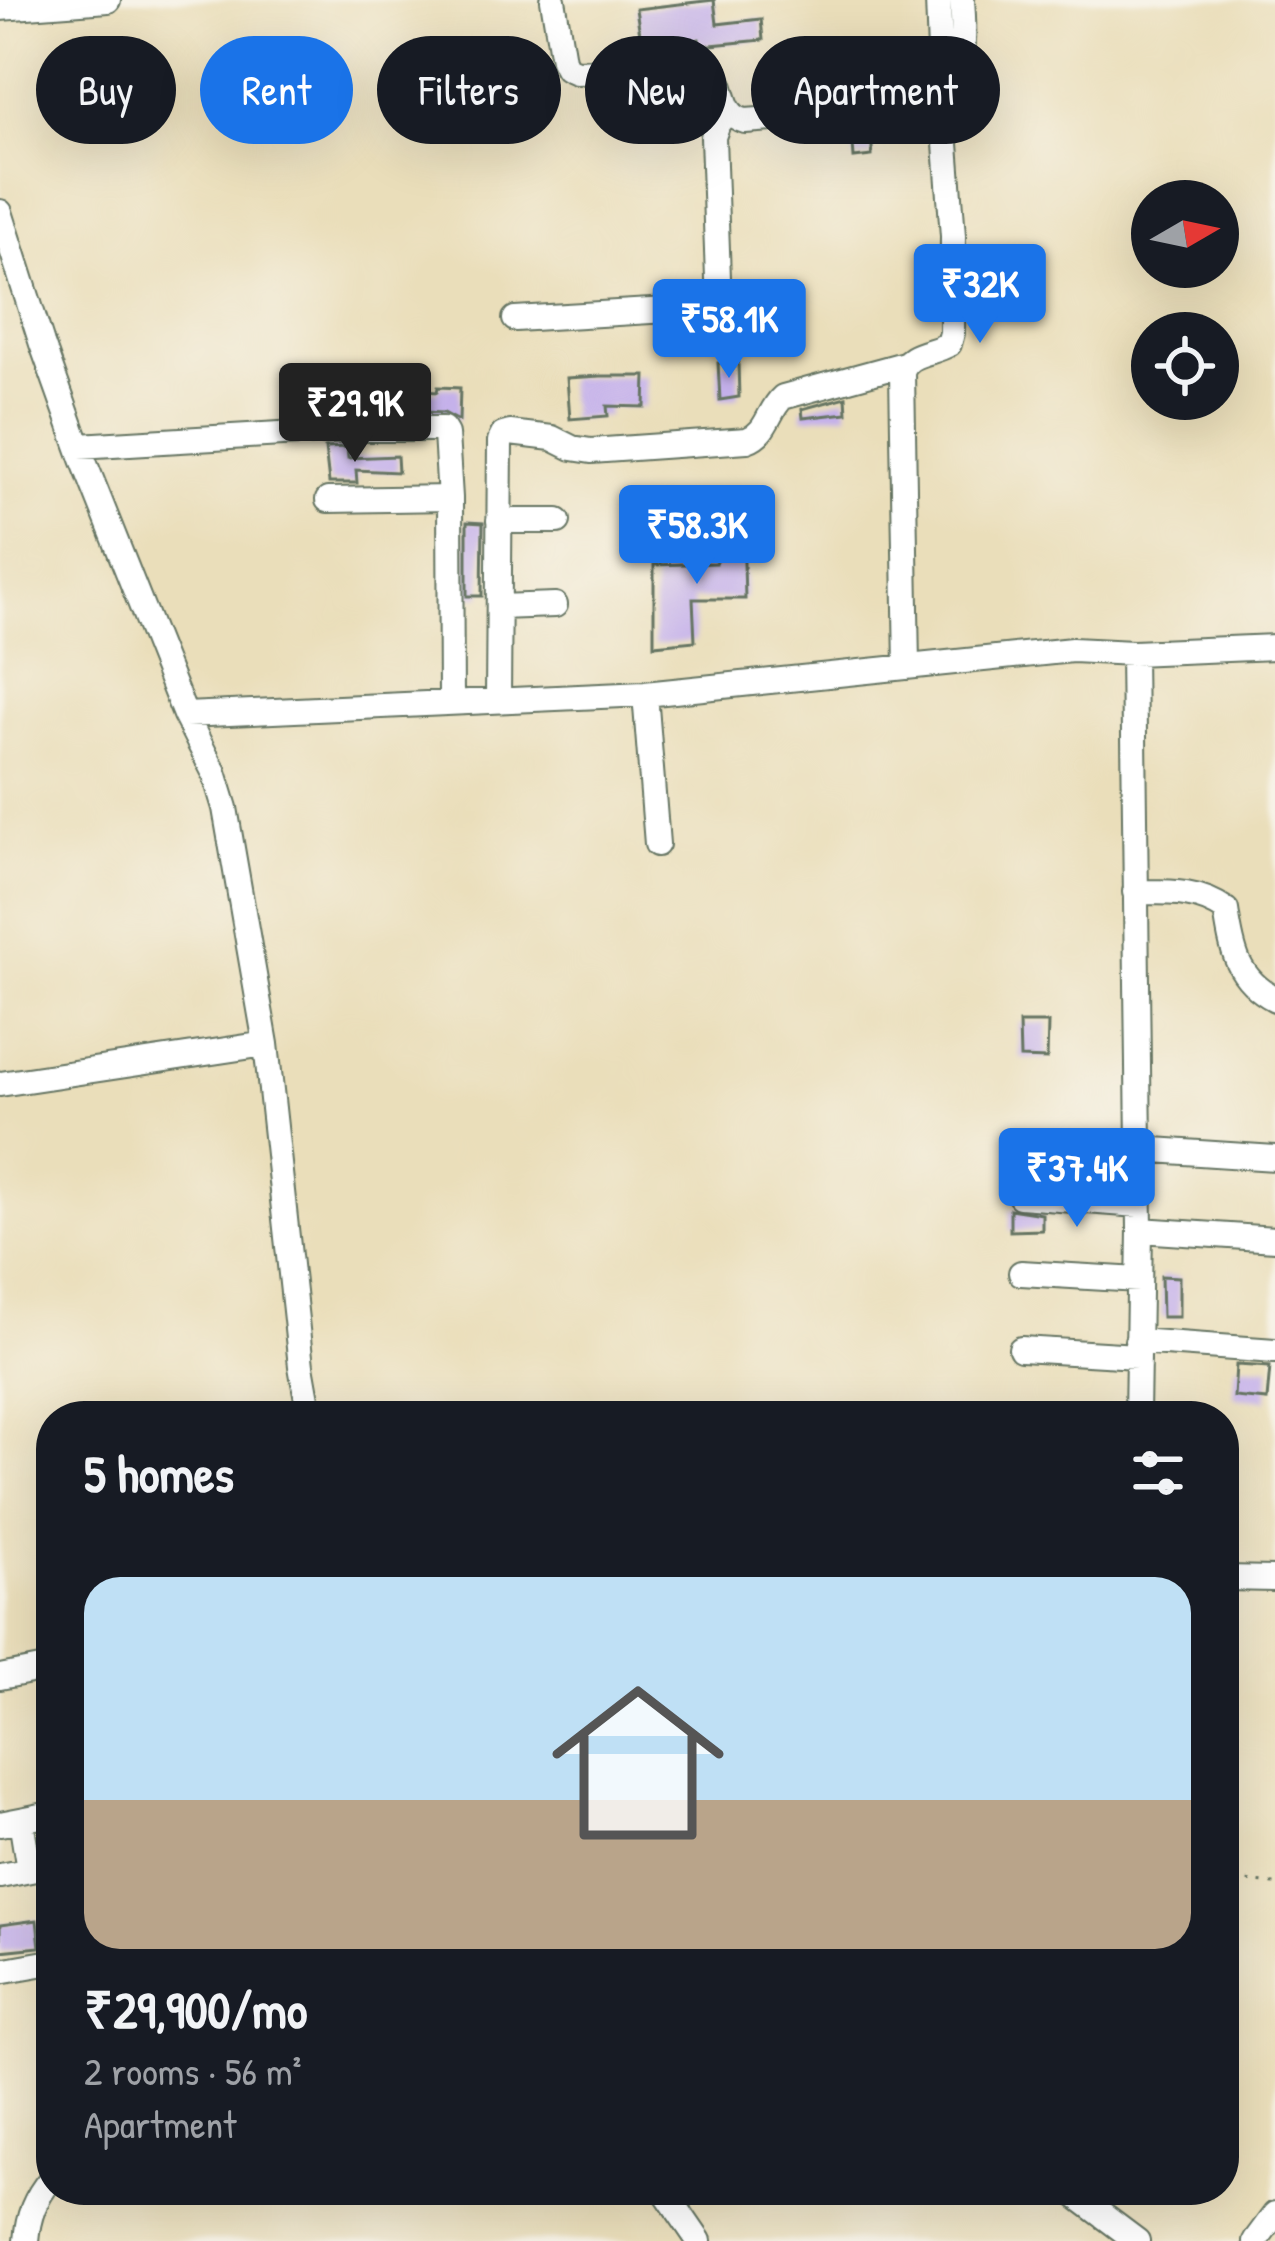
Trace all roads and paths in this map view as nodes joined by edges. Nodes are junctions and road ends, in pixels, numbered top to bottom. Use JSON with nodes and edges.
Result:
{"nodes":[{"id":1,"x":108,"y":0,"type":"edge"},
{"id":2,"x":553,"y":0,"type":"edge"},
{"id":3,"x":938,"y":0,"type":"edge"},
{"id":4,"x":962,"y":0,"type":"edge"},
{"id":5,"x":0,"y":8,"type":"edge"},
{"id":6,"x":940,"y":36,"type":"edge"},
{"id":7,"x":965,"y":36,"type":"edge"},
{"id":8,"x":728,"y":111,"type":"junction"},
{"id":9,"x":751,"y":121,"type":"edge"},
{"id":10,"x":946,"y":144,"type":"edge"},
{"id":11,"x":0,"y":212,"type":"edge"},
{"id":12,"x":515,"y":319,"type":"dead end"},
{"id":13,"x":904,"y":364,"type":"junction"},
{"id":14,"x":79,"y":446,"type":"junction"},
{"id":15,"x":450,"y":498,"type":"junction"},
{"id":16,"x":328,"y":500,"type":"dead end"},
{"id":17,"x":499,"y":521,"type":"junction"},
{"id":18,"x":559,"y":521,"type":"dead end"},
{"id":19,"x":555,"y":605,"type":"dead end"},
{"id":20,"x":499,"y":607,"type":"junction"},
{"id":21,"x":1275,"y":646,"type":"edge"},
{"id":22,"x":1133,"y":653,"type":"junction"},
{"id":23,"x":907,"y":667,"type":"junction"},
{"id":24,"x":645,"y":694,"type":"junction"},
{"id":25,"x":498,"y":700,"type":"junction"},
{"id":26,"x":452,"y":702,"type":"junction"},
{"id":27,"x":185,"y":715,"type":"junction"},
{"id":28,"x":657,"y":844,"type":"dead end"},
{"id":29,"x":1135,"y":892,"type":"junction"},
{"id":30,"x":1275,"y":999,"type":"edge"},
{"id":31,"x":266,"y":1044,"type":"junction"},
{"id":32,"x":0,"y":1084,"type":"edge"},
{"id":33,"x":1138,"y":1149,"type":"junction"},
{"id":34,"x":1275,"y":1158,"type":"edge"},
{"id":35,"x":1020,"y":1196,"type":"dead end"},
{"id":36,"x":1140,"y":1218,"type":"junction"},
{"id":37,"x":1275,"y":1239,"type":"edge"},
{"id":38,"x":1021,"y":1273,"type":"dead end"},
{"id":39,"x":1138,"y":1280,"type":"junction"},
{"id":40,"x":1021,"y":1348,"type":"dead end"},
{"id":41,"x":1137,"y":1348,"type":"junction"},
{"id":42,"x":1275,"y":1351,"type":"edge"},
{"id":43,"x":307,"y":1401,"type":"edge"},
{"id":44,"x":1137,"y":1401,"type":"edge"},
{"id":45,"x":1239,"y":1579,"type":"edge"},
{"id":46,"x":1275,"y":1580,"type":"edge"},
{"id":47,"x":36,"y":1670,"type":"edge"},
{"id":48,"x":0,"y":1677,"type":"edge"},
{"id":49,"x":11,"y":1822,"type":"edge"},
{"id":50,"x":36,"y":1862,"type":"edge"},
{"id":51,"x":36,"y":1869,"type":"edge"},
{"id":52,"x":0,"y":1876,"type":"edge"},
{"id":53,"x":1239,"y":1882,"type":"edge"},
{"id":54,"x":1275,"y":1884,"type":"edge"},
{"id":55,"x":36,"y":1965,"type":"edge"},
{"id":56,"x":0,"y":1971,"type":"edge"},
{"id":57,"x":36,"y":2200,"type":"edge"},
{"id":58,"x":674,"y":2205,"type":"edge"},
{"id":59,"x":1089,"y":2205,"type":"edge"},
{"id":60,"x":1275,"y":2214,"type":"edge"},
{"id":61,"x":26,"y":2241,"type":"edge"},
{"id":62,"x":699,"y":2241,"type":"edge"},
{"id":63,"x":1137,"y":2241,"type":"edge"},
{"id":64,"x":1255,"y":2241,"type":"edge"}],
"edges":[{"from":1,"to":5,"type":"street"},
{"from":2,"to":8,"type":"street"},
{"from":3,"to":6,"type":"street"},
{"from":4,"to":7,"type":"street"},
{"from":8,"to":9,"type":"street"},
{"from":8,"to":12,"type":"street"},
{"from":10,"to":13,"type":"street"},
{"from":11,"to":14,"type":"street"},
{"from":13,"to":17,"type":"street"},
{"from":13,"to":23,"type":"street"},
{"from":14,"to":15,"type":"street"},
{"from":14,"to":27,"type":"street"},
{"from":15,"to":16,"type":"street"},
{"from":15,"to":26,"type":"street"},
{"from":17,"to":18,"type":"street"},
{"from":17,"to":20,"type":"street"},
{"from":19,"to":20,"type":"street"},
{"from":20,"to":25,"type":"street"},
{"from":21,"to":22,"type":"street"},
{"from":22,"to":23,"type":"street"},
{"from":22,"to":29,"type":"street"},
{"from":23,"to":24,"type":"street"},
{"from":24,"to":25,"type":"street"},
{"from":24,"to":28,"type":"street"},
{"from":25,"to":26,"type":"street"},
{"from":26,"to":27,"type":"street"},
{"from":27,"to":31,"type":"street"},
{"from":29,"to":30,"type":"street"},
{"from":29,"to":33,"type":"street"},
{"from":31,"to":32,"type":"street"},
{"from":31,"to":43,"type":"street"},
{"from":33,"to":34,"type":"street"},
{"from":33,"to":36,"type":"street"},
{"from":35,"to":36,"type":"street"},
{"from":36,"to":37,"type":"street"},
{"from":36,"to":39,"type":"street"},
{"from":38,"to":39,"type":"street"},
{"from":39,"to":41,"type":"street"},
{"from":40,"to":41,"type":"street"},
{"from":41,"to":42,"type":"street"},
{"from":41,"to":44,"type":"street"},
{"from":45,"to":46,"type":"street"},
{"from":47,"to":48,"type":"street"},
{"from":49,"to":50,"type":"street"},
{"from":51,"to":52,"type":"street"},
{"from":53,"to":54,"type":"path"},
{"from":55,"to":56,"type":"street"},
{"from":57,"to":61,"type":"street"},
{"from":58,"to":62,"type":"street"},
{"from":59,"to":63,"type":"street"},
{"from":60,"to":64,"type":"street"}]}
